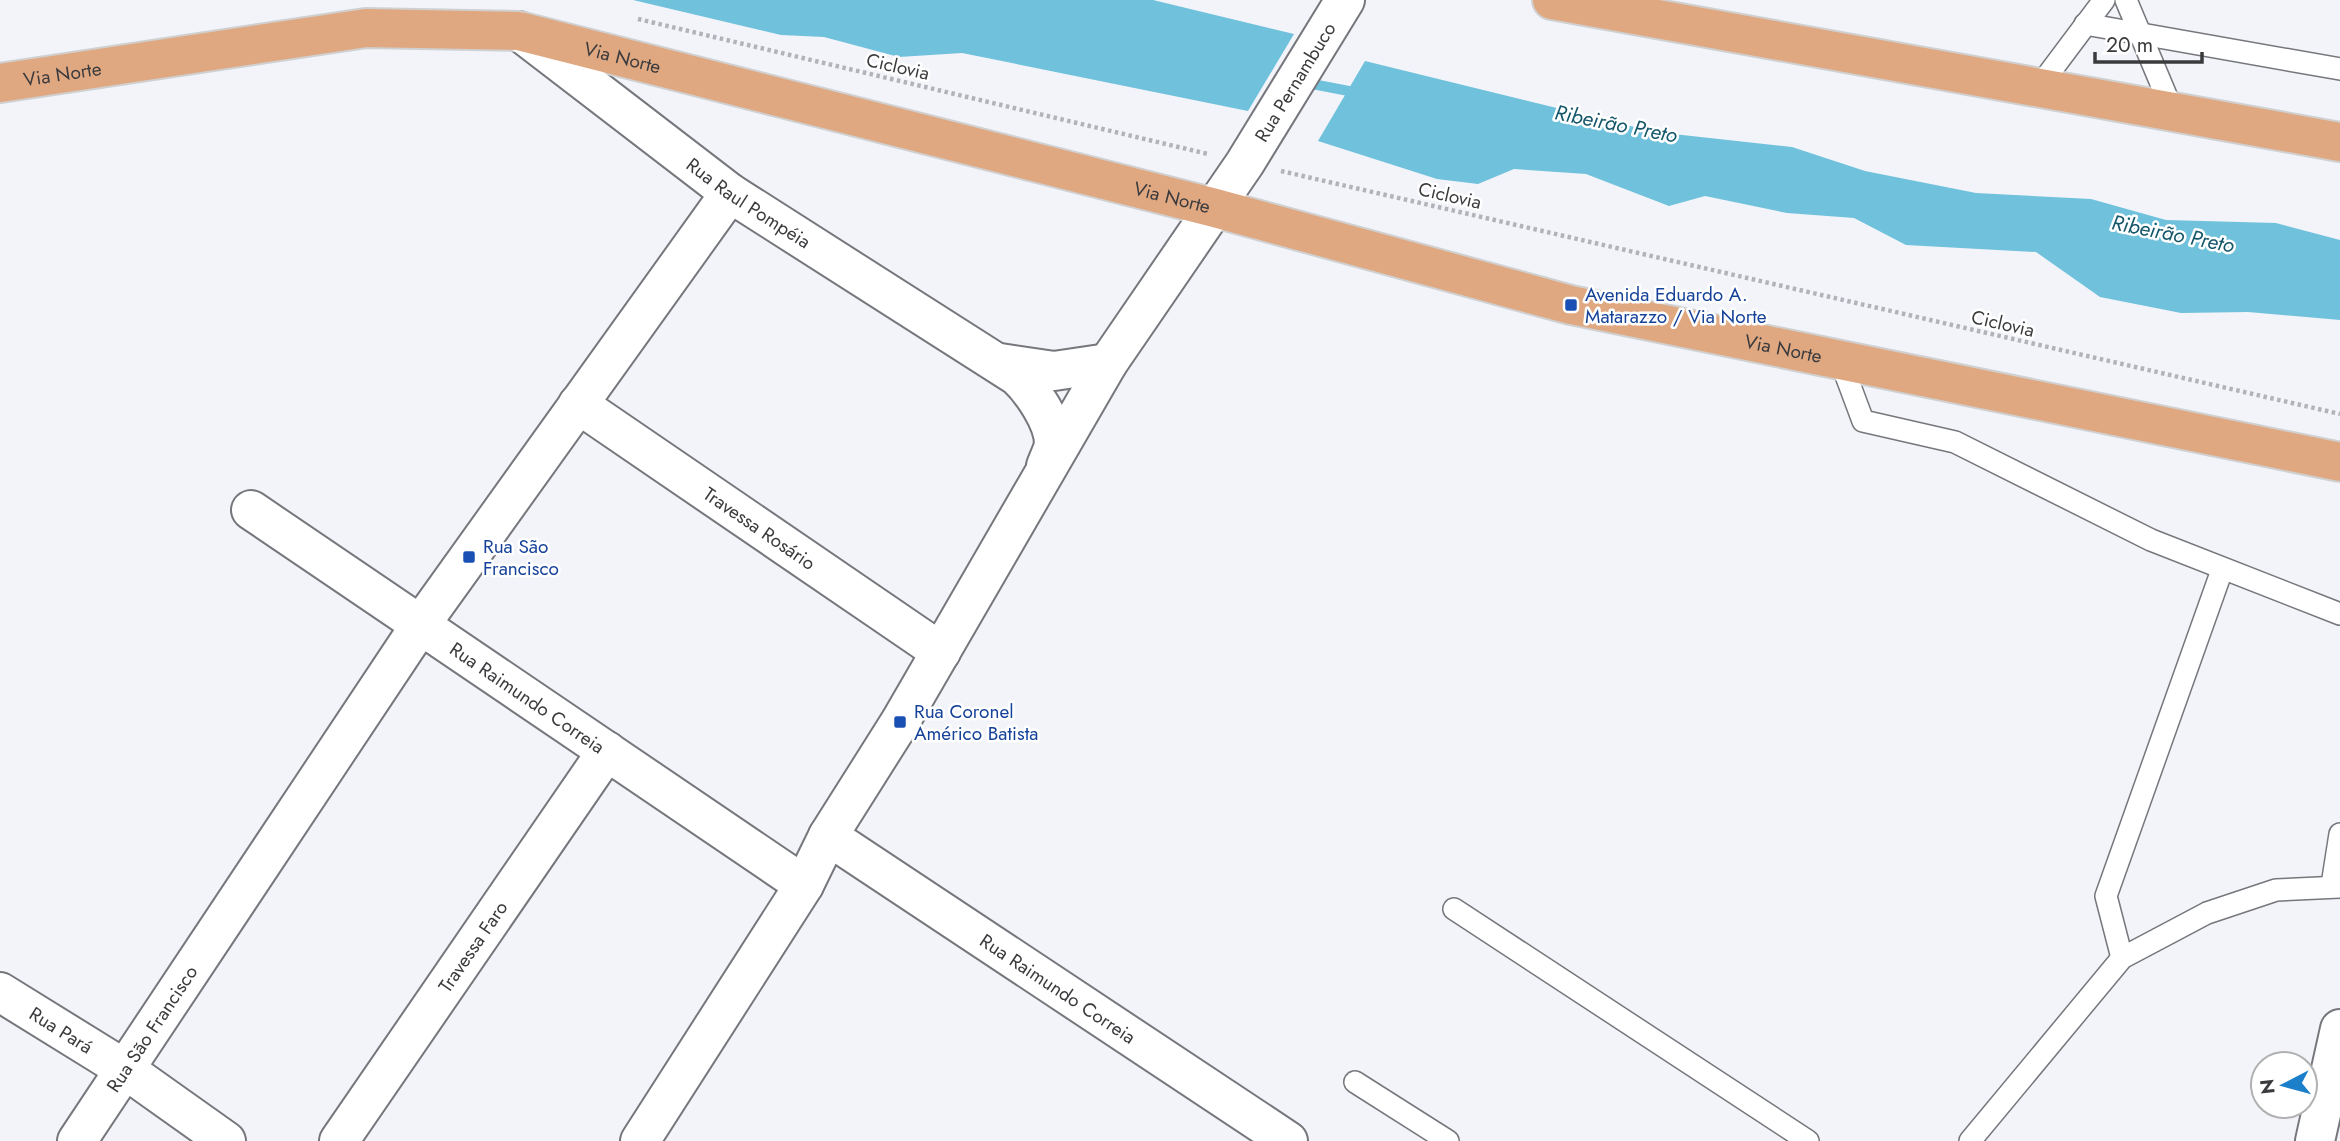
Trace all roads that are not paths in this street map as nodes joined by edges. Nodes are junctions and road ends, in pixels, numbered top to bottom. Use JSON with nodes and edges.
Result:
{"nodes":[{"id":1,"x":1552,"y":0,"type":"edge"},
{"id":2,"x":2104,"y":0,"type":"edge"},
{"id":3,"x":2126,"y":0,"type":"edge"},
{"id":4,"x":1339,"y":10,"type":"edge"},
{"id":5,"x":2085,"y":24,"type":"junction"},
{"id":6,"x":519,"y":32,"type":"junction"},
{"id":7,"x":2143,"y":34,"type":"junction"},
{"id":8,"x":2340,"y":69,"type":"edge"},
{"id":9,"x":0,"y":83,"type":"edge"},
{"id":10,"x":2038,"y":88,"type":"junction"},
{"id":11,"x":2173,"y":112,"type":"junction"},
{"id":12,"x":2340,"y":142,"type":"edge"},
{"id":13,"x":730,"y":193,"type":"junction"},
{"id":14,"x":1215,"y":208,"type":"junction"},
{"id":15,"x":990,"y":360,"type":"junction"},
{"id":16,"x":1841,"y":362,"type":"junction"},
{"id":17,"x":1108,"y":363,"type":"junction"},
{"id":18,"x":578,"y":404,"type":"junction"},
{"id":19,"x":2340,"y":462,"type":"edge"},
{"id":20,"x":1045,"y":468,"type":"junction"},
{"id":21,"x":251,"y":510,"type":"dead end"},
{"id":22,"x":2222,"y":570,"type":"junction"},
{"id":23,"x":2340,"y":614,"type":"edge"},
{"id":24,"x":421,"y":624,"type":"junction"},
{"id":25,"x":941,"y":652,"type":"junction"},
{"id":26,"x":607,"y":751,"type":"junction"},
{"id":27,"x":2340,"y":834,"type":"edge"},
{"id":28,"x":828,"y":836,"type":"junction"},
{"id":29,"x":804,"y":885,"type":"junction"},
{"id":30,"x":2336,"y":886,"type":"edge"},
{"id":31,"x":1454,"y":909,"type":"dead end"},
{"id":32,"x":2122,"y":958,"type":"junction"},
{"id":33,"x":0,"y":992,"type":"edge"},
{"id":34,"x":2340,"y":1029,"type":"edge"},
{"id":35,"x":126,"y":1070,"type":"junction"},
{"id":36,"x":1355,"y":1082,"type":"dead end"},
{"id":37,"x":77,"y":1141,"type":"edge"},
{"id":38,"x":226,"y":1141,"type":"edge"},
{"id":39,"x":339,"y":1141,"type":"edge"},
{"id":40,"x":640,"y":1141,"type":"edge"},
{"id":41,"x":1289,"y":1141,"type":"edge"},
{"id":42,"x":1448,"y":1141,"type":"edge"},
{"id":43,"x":1808,"y":1141,"type":"edge"},
{"id":44,"x":1970,"y":1141,"type":"edge"},
{"id":45,"x":2315,"y":1141,"type":"edge"}],
"edges":[{"from":1,"to":10,"type":"main road"},
{"from":2,"to":5,"type":"lane"},
{"from":3,"to":7,"type":"lane"},
{"from":4,"to":14,"type":"street","name":"Rua Pernambuco"},
{"from":5,"to":7,"type":"lane"},
{"from":5,"to":10,"type":"lane"},
{"from":6,"to":9,"type":"main road","name":"Via Norte"},
{"from":6,"to":13,"type":"street","name":"Rua Raul Pompéia"},
{"from":6,"to":14,"type":"main road","name":"Via Norte"},
{"from":7,"to":8,"type":"lane"},
{"from":7,"to":11,"type":"lane"},
{"from":10,"to":11,"type":"main road"},
{"from":11,"to":12,"type":"main road"},
{"from":13,"to":15,"type":"street","name":"Rua Raul Pompéia"},
{"from":13,"to":18,"type":"street","name":"Rua São Francisco"},
{"from":14,"to":16,"type":"main road","name":"Via Norte"},
{"from":14,"to":17,"type":"street"},
{"from":15,"to":17,"type":"street","name":"Rua Raul Pompéia"},
{"from":15,"to":20,"type":"street","name":"Rua Raul Pompéia"},
{"from":16,"to":19,"type":"main road","name":"Via Norte"},
{"from":16,"to":22,"type":"lane"},
{"from":17,"to":20,"type":"street"},
{"from":18,"to":24,"type":"street","name":"Rua São Francisco"},
{"from":18,"to":25,"type":"street","name":"Travessa Rosário"},
{"from":20,"to":25,"type":"street"},
{"from":21,"to":24,"type":"street","name":"Rua Raimundo Correia"},
{"from":22,"to":23,"type":"lane"},
{"from":22,"to":32,"type":"lane"},
{"from":24,"to":26,"type":"street","name":"Rua Raimundo Correia"},
{"from":24,"to":35,"type":"street","name":"Rua São Francisco"},
{"from":25,"to":28,"type":"street"},
{"from":26,"to":29,"type":"street","name":"Rua Raimundo Correia"},
{"from":26,"to":39,"type":"street","name":"Travessa Faro"},
{"from":27,"to":30,"type":"lane"},
{"from":28,"to":29,"type":"street"},
{"from":28,"to":41,"type":"street","name":"Rua Raimundo Correia"},
{"from":29,"to":40,"type":"street"},
{"from":30,"to":32,"type":"lane"},
{"from":31,"to":43,"type":"lane"},
{"from":32,"to":44,"type":"lane"},
{"from":33,"to":35,"type":"street","name":"Rua Pará"},
{"from":34,"to":45,"type":"street"},
{"from":35,"to":37,"type":"street","name":"Rua São Francisco"},
{"from":35,"to":38,"type":"street","name":"Rua Pará"},
{"from":36,"to":42,"type":"lane"}]}
